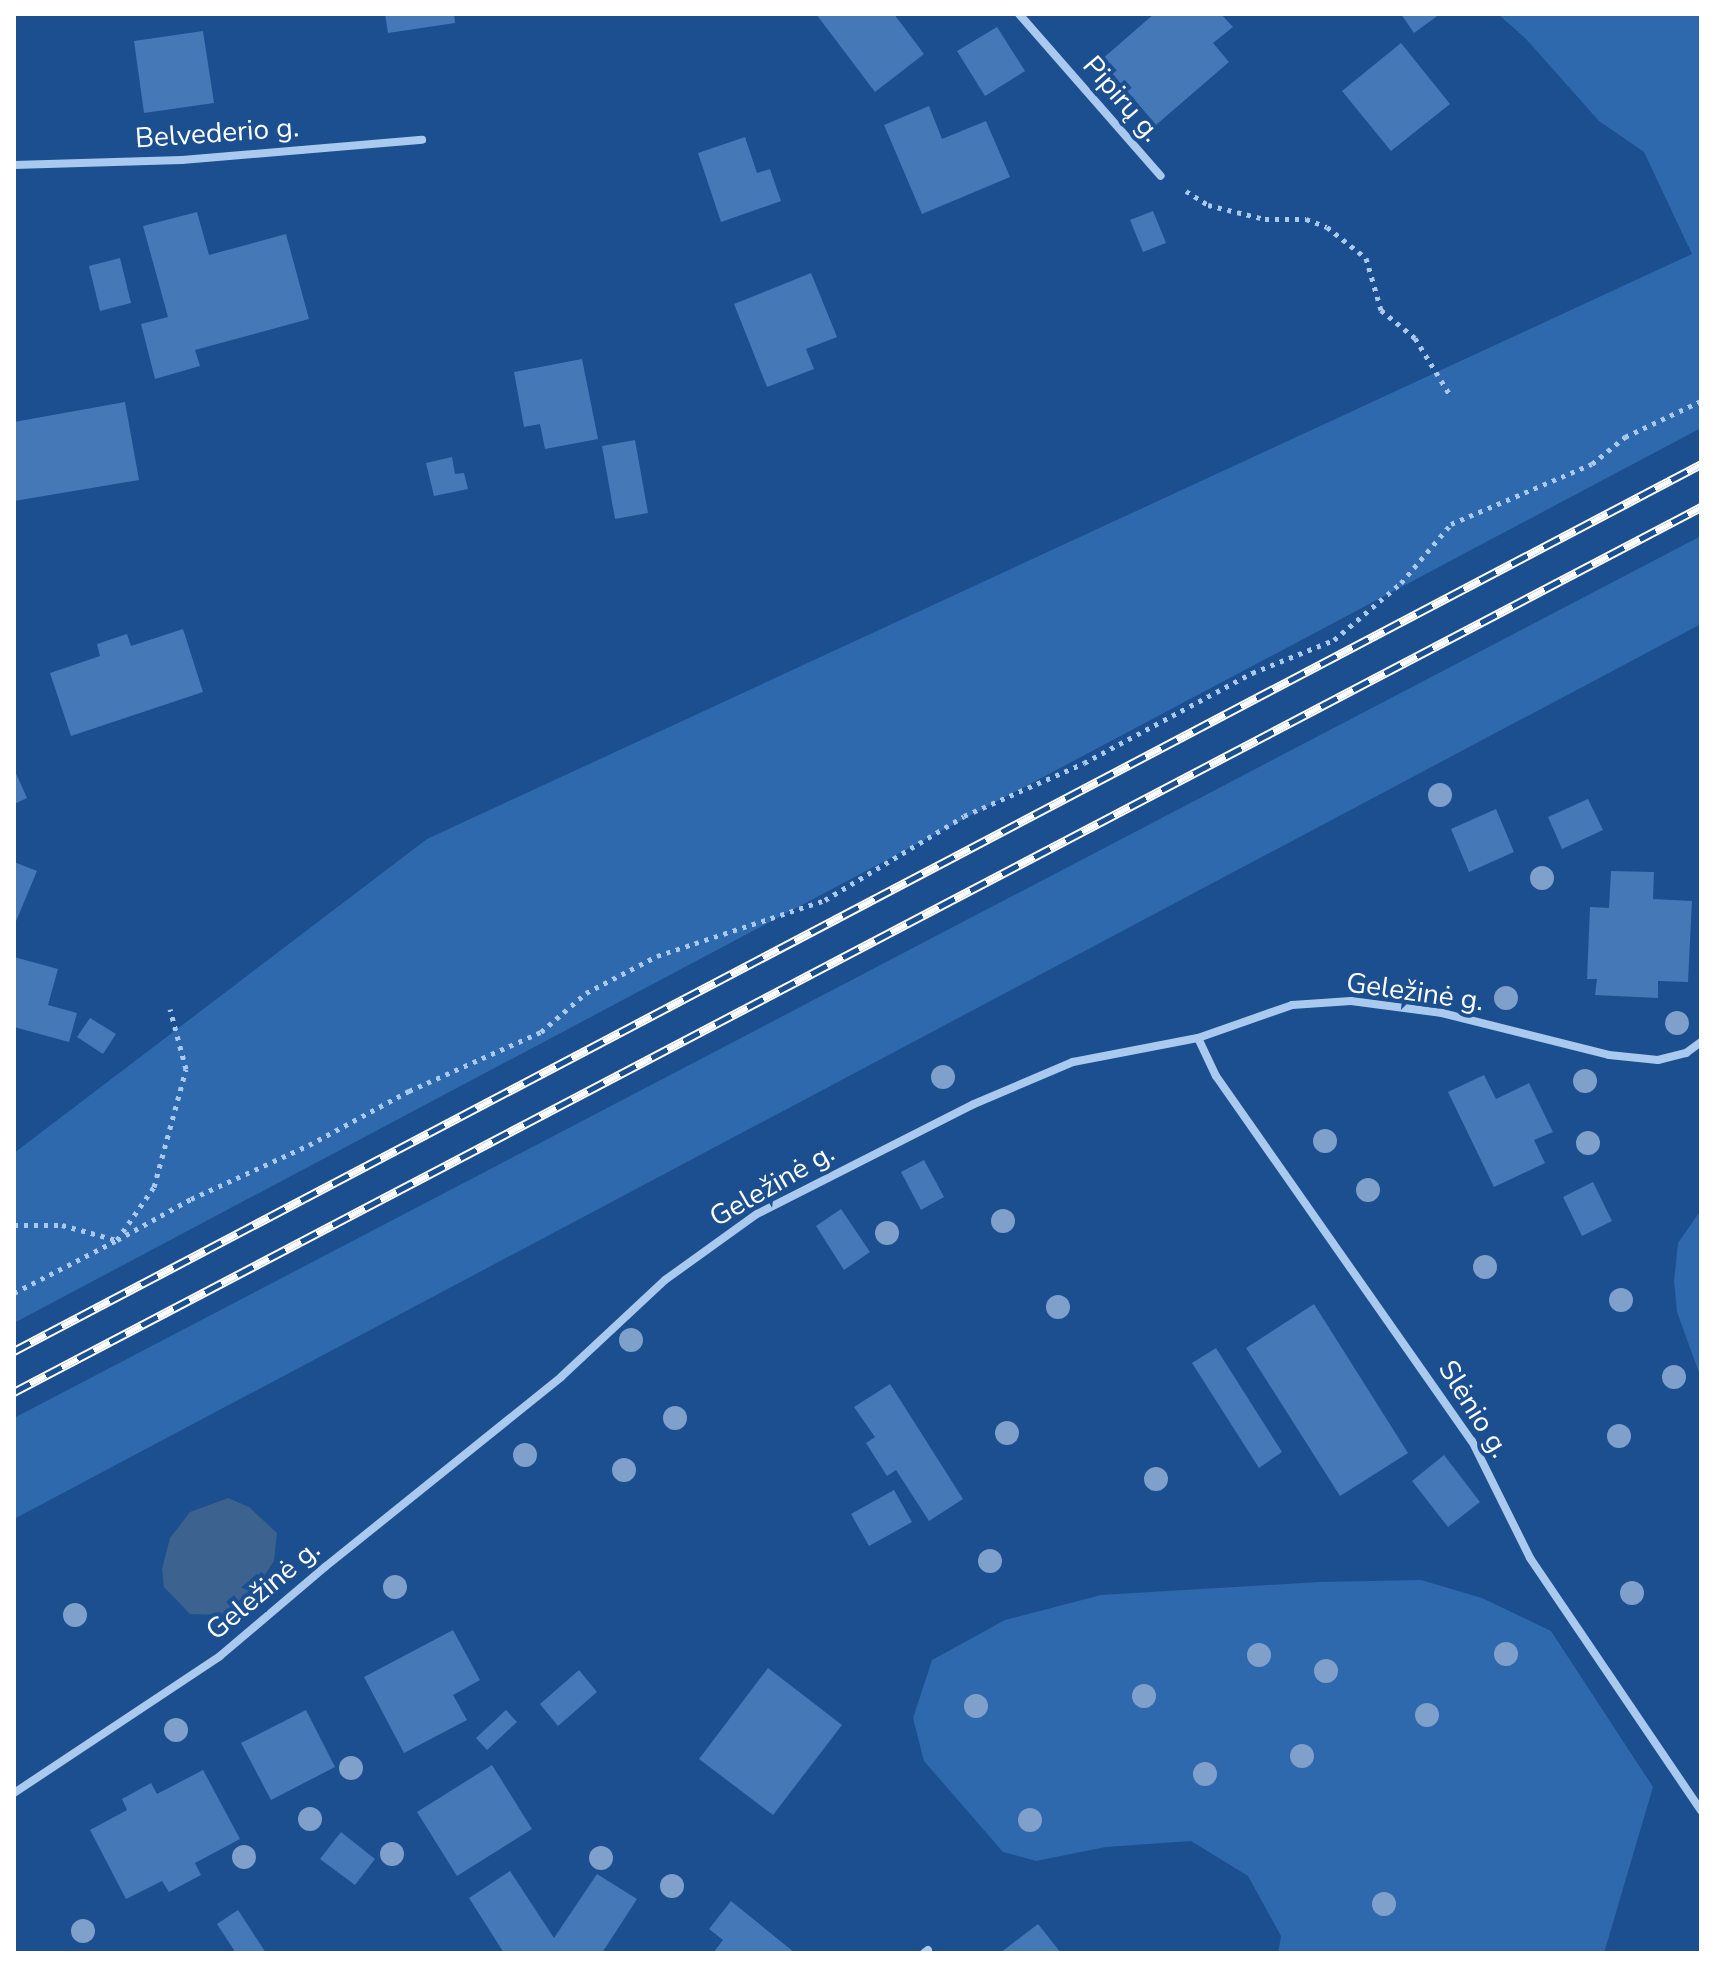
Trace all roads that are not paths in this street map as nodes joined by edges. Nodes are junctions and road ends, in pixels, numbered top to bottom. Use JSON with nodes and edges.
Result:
{"nodes":[{"id":1,"x":1019,"y":14,"type":"edge"},
{"id":2,"x":422,"y":140,"type":"dead end"},
{"id":3,"x":14,"y":165,"type":"edge"},
{"id":4,"x":1161,"y":176,"type":"road end"},
{"id":5,"x":1198,"y":1038,"type":"junction"},
{"id":6,"x":1701,"y":1042,"type":"edge"},
{"id":7,"x":14,"y":1793,"type":"edge"},
{"id":8,"x":1701,"y":1811,"type":"edge"}],
"edges":[{"from":1,"to":4,"type":"street","name":"Pipirų g."},
{"from":2,"to":3,"type":"street","name":"Belvederio g."},
{"from":5,"to":6,"type":"street","name":"Geležinė g."},
{"from":5,"to":7,"type":"street","name":"Geležinė g."},
{"from":5,"to":8,"type":"street","name":"Slėnio g."}]}
